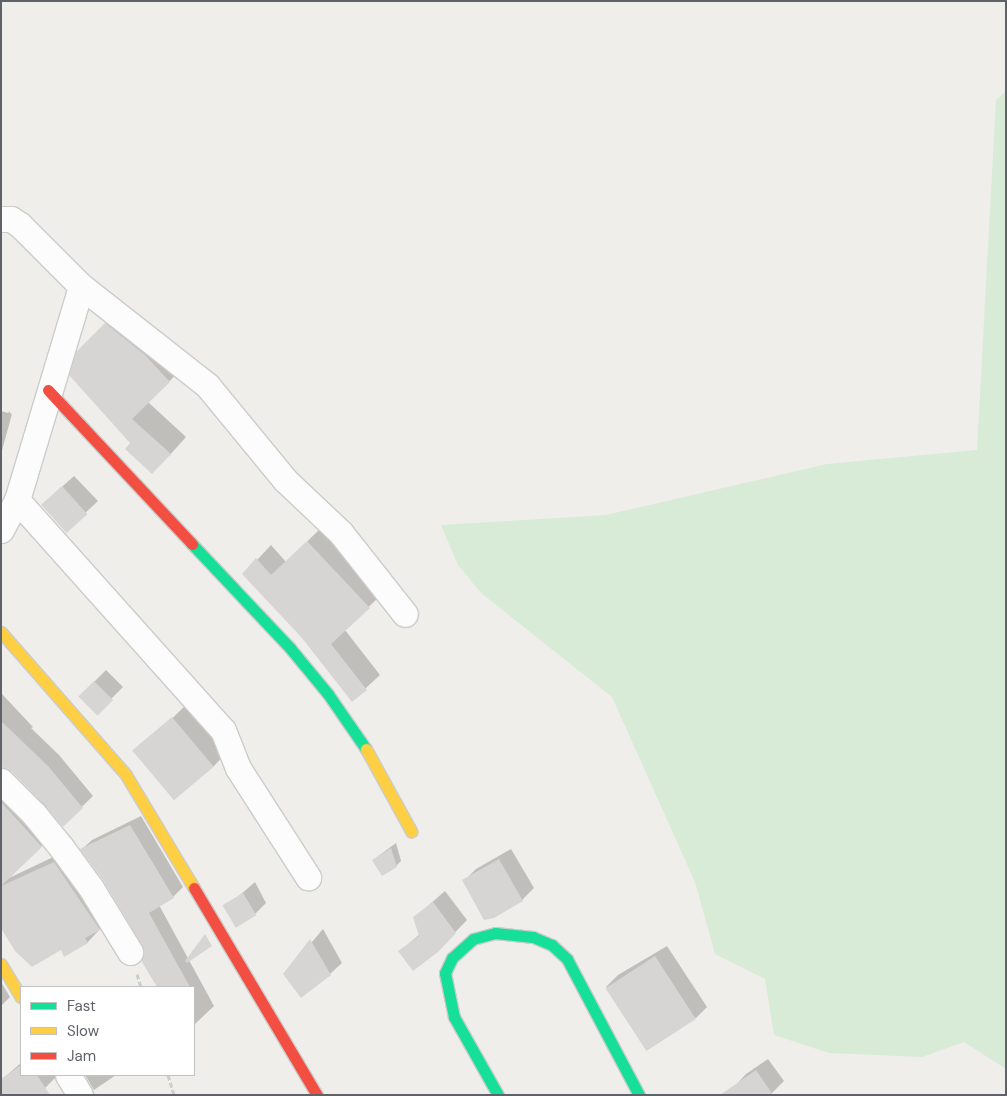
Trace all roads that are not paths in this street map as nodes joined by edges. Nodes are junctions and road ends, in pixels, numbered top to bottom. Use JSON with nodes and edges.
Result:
{"nodes":[{"id":1,"x":1,"y":219,"type":"edge"},
{"id":2,"x":82,"y":286,"type":"junction"},
{"id":3,"x":48,"y":390,"type":"junction"},
{"id":4,"x":17,"y":500,"type":"junction"},
{"id":5,"x":1,"y":530,"type":"edge"},
{"id":6,"x":405,"y":614,"type":"dead end"},
{"id":7,"x":1,"y":632,"type":"edge"},
{"id":8,"x":1,"y":781,"type":"edge"},
{"id":9,"x":410,"y":831,"type":"dead end"},
{"id":10,"x":308,"y":877,"type":"dead end"},
{"id":11,"x":130,"y":952,"type":"dead end"},
{"id":12,"x":1,"y":964,"type":"edge"},
{"id":13,"x":20,"y":995,"type":"edge"},
{"id":14,"x":69,"y":1076,"type":"edge"},
{"id":15,"x":80,"y":1095,"type":"edge"},
{"id":16,"x":316,"y":1095,"type":"edge"},
{"id":17,"x":498,"y":1095,"type":"edge"},
{"id":18,"x":639,"y":1095,"type":"edge"}],
"edges":[{"from":1,"to":2,"type":"street"},
{"from":2,"to":3,"type":"street"},
{"from":2,"to":6,"type":"street"},
{"from":3,"to":4,"type":"street"},
{"from":3,"to":9,"type":"street"},
{"from":4,"to":5,"type":"street"},
{"from":4,"to":10,"type":"street"},
{"from":7,"to":16,"type":"street"},
{"from":8,"to":11,"type":"street"},
{"from":12,"to":13,"type":"street"},
{"from":14,"to":15,"type":"street"},
{"from":17,"to":18,"type":"street"}]}
